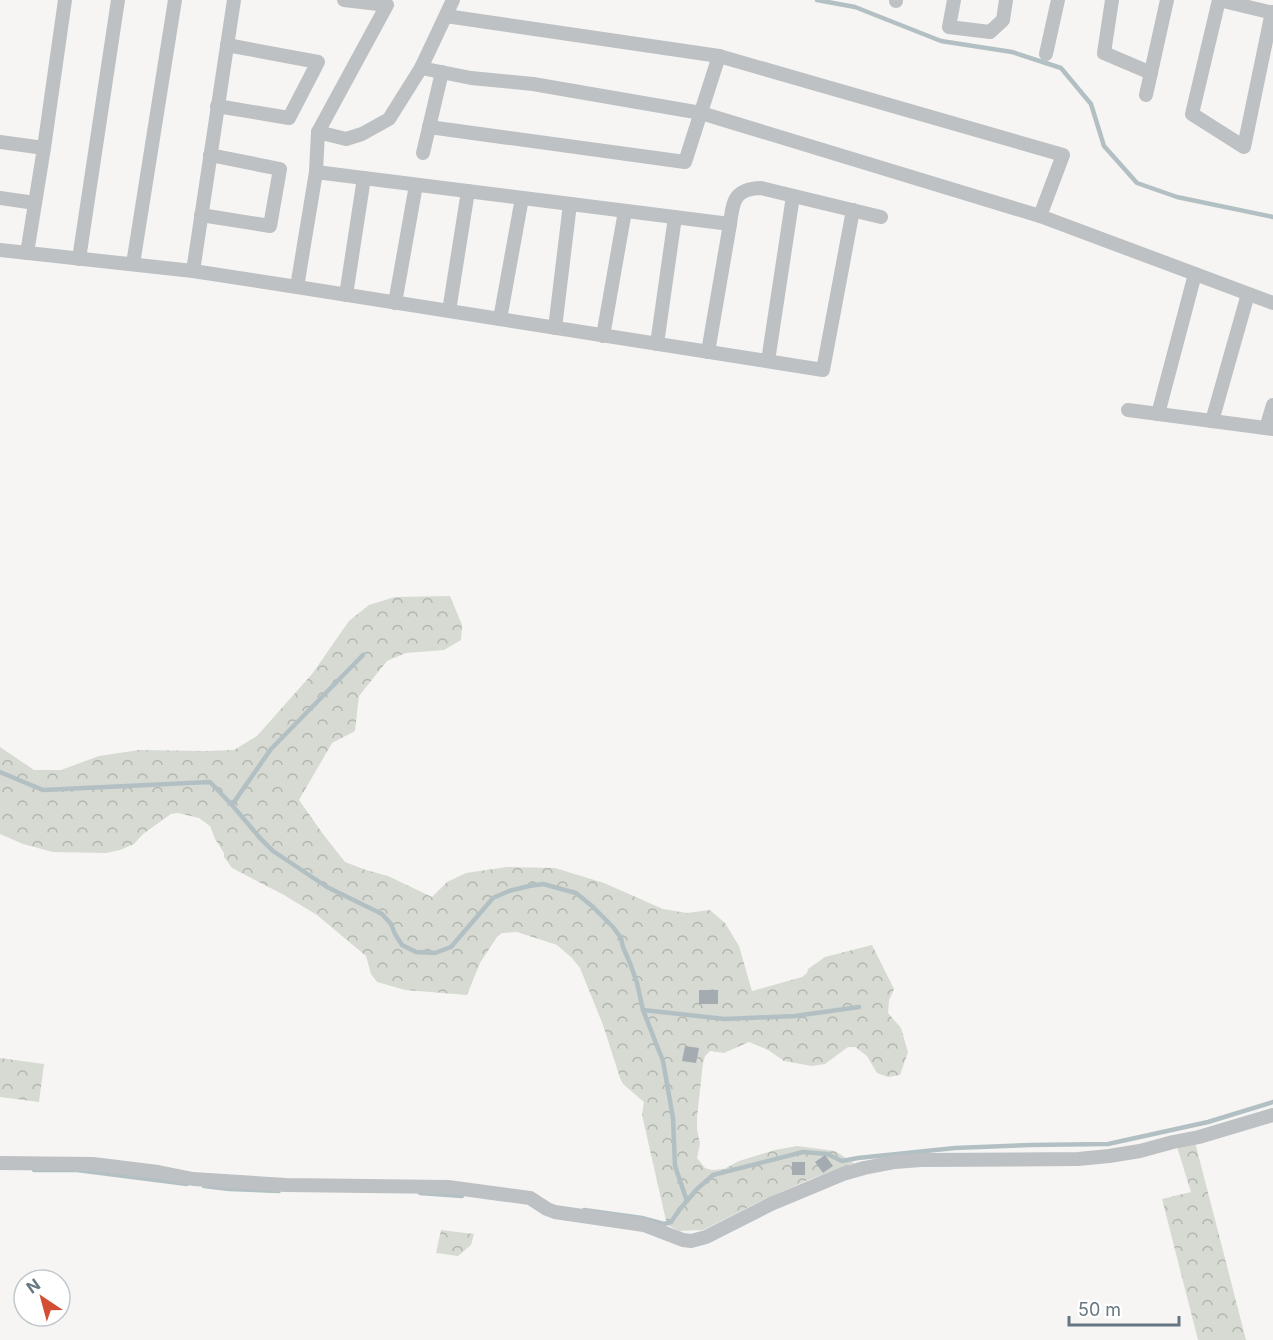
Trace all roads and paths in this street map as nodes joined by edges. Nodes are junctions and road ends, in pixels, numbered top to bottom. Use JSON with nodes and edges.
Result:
{"nodes":[{"id":1,"x":65,"y":0,"type":"edge"},
{"id":2,"x":118,"y":0,"type":"edge"},
{"id":3,"x":175,"y":0,"type":"edge"},
{"id":4,"x":234,"y":0,"type":"edge"},
{"id":5,"x":344,"y":0,"type":"edge"},
{"id":6,"x":453,"y":0,"type":"edge"},
{"id":7,"x":954,"y":0,"type":"edge"},
{"id":8,"x":1006,"y":0,"type":"edge"},
{"id":9,"x":1058,"y":0,"type":"edge"},
{"id":10,"x":1112,"y":0,"type":"edge"},
{"id":11,"x":1167,"y":0,"type":"edge"},
{"id":12,"x":1219,"y":0,"type":"edge"},
{"id":13,"x":389,"y":3,"type":"edge"},
{"id":14,"x":1272,"y":13,"type":"edge"},
{"id":15,"x":446,"y":16,"type":"junction"},
{"id":16,"x":227,"y":45,"type":"junction"},
{"id":17,"x":1046,"y":54,"type":"dead end"},
{"id":18,"x":719,"y":56,"type":"junction"},
{"id":19,"x":422,"y":68,"type":"junction"},
{"id":20,"x":442,"y":72,"type":"junction"},
{"id":21,"x":1150,"y":73,"type":"junction"},
{"id":22,"x":1146,"y":95,"type":"dead end"},
{"id":23,"x":218,"y":106,"type":"junction"},
{"id":24,"x":701,"y":113,"type":"junction"},
{"id":25,"x":429,"y":127,"type":"junction"},
{"id":26,"x":318,"y":132,"type":"junction"},
{"id":27,"x":0,"y":142,"type":"edge"},
{"id":28,"x":44,"y":148,"type":"junction"},
{"id":29,"x":423,"y":153,"type":"dead end"},
{"id":30,"x":210,"y":155,"type":"junction"},
{"id":31,"x":316,"y":172,"type":"junction"},
{"id":32,"x":364,"y":178,"type":"junction"},
{"id":33,"x":416,"y":185,"type":"junction"},
{"id":34,"x":468,"y":191,"type":"junction"},
{"id":35,"x":793,"y":196,"type":"junction"},
{"id":36,"x":0,"y":198,"type":"edge"},
{"id":37,"x":522,"y":198,"type":"junction"},
{"id":38,"x":35,"y":203,"type":"junction"},
{"id":39,"x":570,"y":204,"type":"junction"},
{"id":40,"x":853,"y":210,"type":"junction"},
{"id":41,"x":624,"y":211,"type":"junction"},
{"id":42,"x":201,"y":215,"type":"junction"},
{"id":43,"x":1040,"y":216,"type":"junction"},
{"id":44,"x":675,"y":217,"type":"junction"},
{"id":45,"x":881,"y":217,"type":"dead end"},
{"id":46,"x":730,"y":224,"type":"junction"},
{"id":47,"x":0,"y":250,"type":"edge"},
{"id":48,"x":27,"y":254,"type":"junction"},
{"id":49,"x":79,"y":259,"type":"junction"},
{"id":50,"x":133,"y":264,"type":"junction"},
{"id":51,"x":193,"y":271,"type":"junction"},
{"id":52,"x":1195,"y":274,"type":"junction"},
{"id":53,"x":297,"y":287,"type":"junction"},
{"id":54,"x":1248,"y":294,"type":"junction"},
{"id":55,"x":346,"y":295,"type":"junction"},
{"id":56,"x":394,"y":303,"type":"junction"},
{"id":57,"x":1273,"y":303,"type":"edge"},
{"id":58,"x":449,"y":311,"type":"junction"},
{"id":59,"x":500,"y":319,"type":"junction"},
{"id":60,"x":555,"y":328,"type":"junction"},
{"id":61,"x":603,"y":336,"type":"junction"},
{"id":62,"x":657,"y":344,"type":"junction"},
{"id":63,"x":708,"y":352,"type":"junction"},
{"id":64,"x":768,"y":362,"type":"junction"},
{"id":65,"x":1273,"y":405,"type":"edge"},
{"id":66,"x":1128,"y":410,"type":"dead end"},
{"id":67,"x":1158,"y":414,"type":"junction"},
{"id":68,"x":1212,"y":421,"type":"junction"},
{"id":69,"x":1270,"y":428,"type":"edge"},
{"id":70,"x":1273,"y":1115,"type":"edge"},
{"id":71,"x":0,"y":1163,"type":"edge"}],
"edges":[{"from":1,"to":28,"type":"street"},
{"from":2,"to":49,"type":"street"},
{"from":3,"to":50,"type":"street"},
{"from":4,"to":16,"type":"street"},
{"from":5,"to":13,"type":"street"},
{"from":6,"to":15,"type":"street"},
{"from":7,"to":8,"type":"street"},
{"from":9,"to":17,"type":"street"},
{"from":10,"to":21,"type":"street"},
{"from":11,"to":21,"type":"street"},
{"from":12,"to":14,"type":"street"},
{"from":12,"to":14,"type":"street"},
{"from":13,"to":26,"type":"street"},
{"from":15,"to":18,"type":"street"},
{"from":15,"to":19,"type":"street"},
{"from":16,"to":23,"type":"street"},
{"from":16,"to":23,"type":"street"},
{"from":18,"to":24,"type":"street"},
{"from":18,"to":43,"type":"street"},
{"from":19,"to":20,"type":"street"},
{"from":19,"to":26,"type":"street"},
{"from":20,"to":24,"type":"street"},
{"from":20,"to":25,"type":"street"},
{"from":21,"to":22,"type":"street"},
{"from":23,"to":30,"type":"street"},
{"from":24,"to":25,"type":"street"},
{"from":24,"to":43,"type":"street"},
{"from":25,"to":29,"type":"street"},
{"from":26,"to":31,"type":"street"},
{"from":27,"to":28,"type":"street"},
{"from":28,"to":38,"type":"street"},
{"from":30,"to":42,"type":"street"},
{"from":30,"to":42,"type":"street"},
{"from":31,"to":32,"type":"street"},
{"from":31,"to":53,"type":"street"},
{"from":32,"to":33,"type":"street"},
{"from":32,"to":55,"type":"street"},
{"from":33,"to":34,"type":"street"},
{"from":33,"to":56,"type":"street"},
{"from":34,"to":37,"type":"street"},
{"from":34,"to":58,"type":"street"},
{"from":35,"to":40,"type":"street"},
{"from":35,"to":46,"type":"street"},
{"from":35,"to":64,"type":"street"},
{"from":36,"to":38,"type":"street"},
{"from":37,"to":39,"type":"street"},
{"from":37,"to":59,"type":"street"},
{"from":38,"to":48,"type":"street"},
{"from":39,"to":41,"type":"street"},
{"from":39,"to":60,"type":"street"},
{"from":40,"to":45,"type":"street"},
{"from":40,"to":64,"type":"street"},
{"from":41,"to":44,"type":"street"},
{"from":41,"to":61,"type":"street"},
{"from":42,"to":51,"type":"street"},
{"from":43,"to":52,"type":"street"},
{"from":44,"to":46,"type":"street"},
{"from":44,"to":62,"type":"street"},
{"from":46,"to":63,"type":"street"},
{"from":47,"to":48,"type":"street"},
{"from":48,"to":49,"type":"street"},
{"from":49,"to":50,"type":"street"},
{"from":50,"to":51,"type":"street"},
{"from":51,"to":53,"type":"street"},
{"from":52,"to":54,"type":"street"},
{"from":52,"to":67,"type":"street"},
{"from":53,"to":55,"type":"street"},
{"from":54,"to":57,"type":"street"},
{"from":54,"to":68,"type":"street"},
{"from":55,"to":56,"type":"street"},
{"from":56,"to":58,"type":"street"},
{"from":58,"to":59,"type":"street"},
{"from":59,"to":60,"type":"street"},
{"from":60,"to":61,"type":"street"},
{"from":61,"to":62,"type":"street"},
{"from":62,"to":63,"type":"street"},
{"from":63,"to":64,"type":"street"},
{"from":65,"to":69,"type":"street"},
{"from":66,"to":67,"type":"street"},
{"from":67,"to":68,"type":"street"},
{"from":68,"to":69,"type":"street"},
{"from":70,"to":71,"type":"street"}]}
